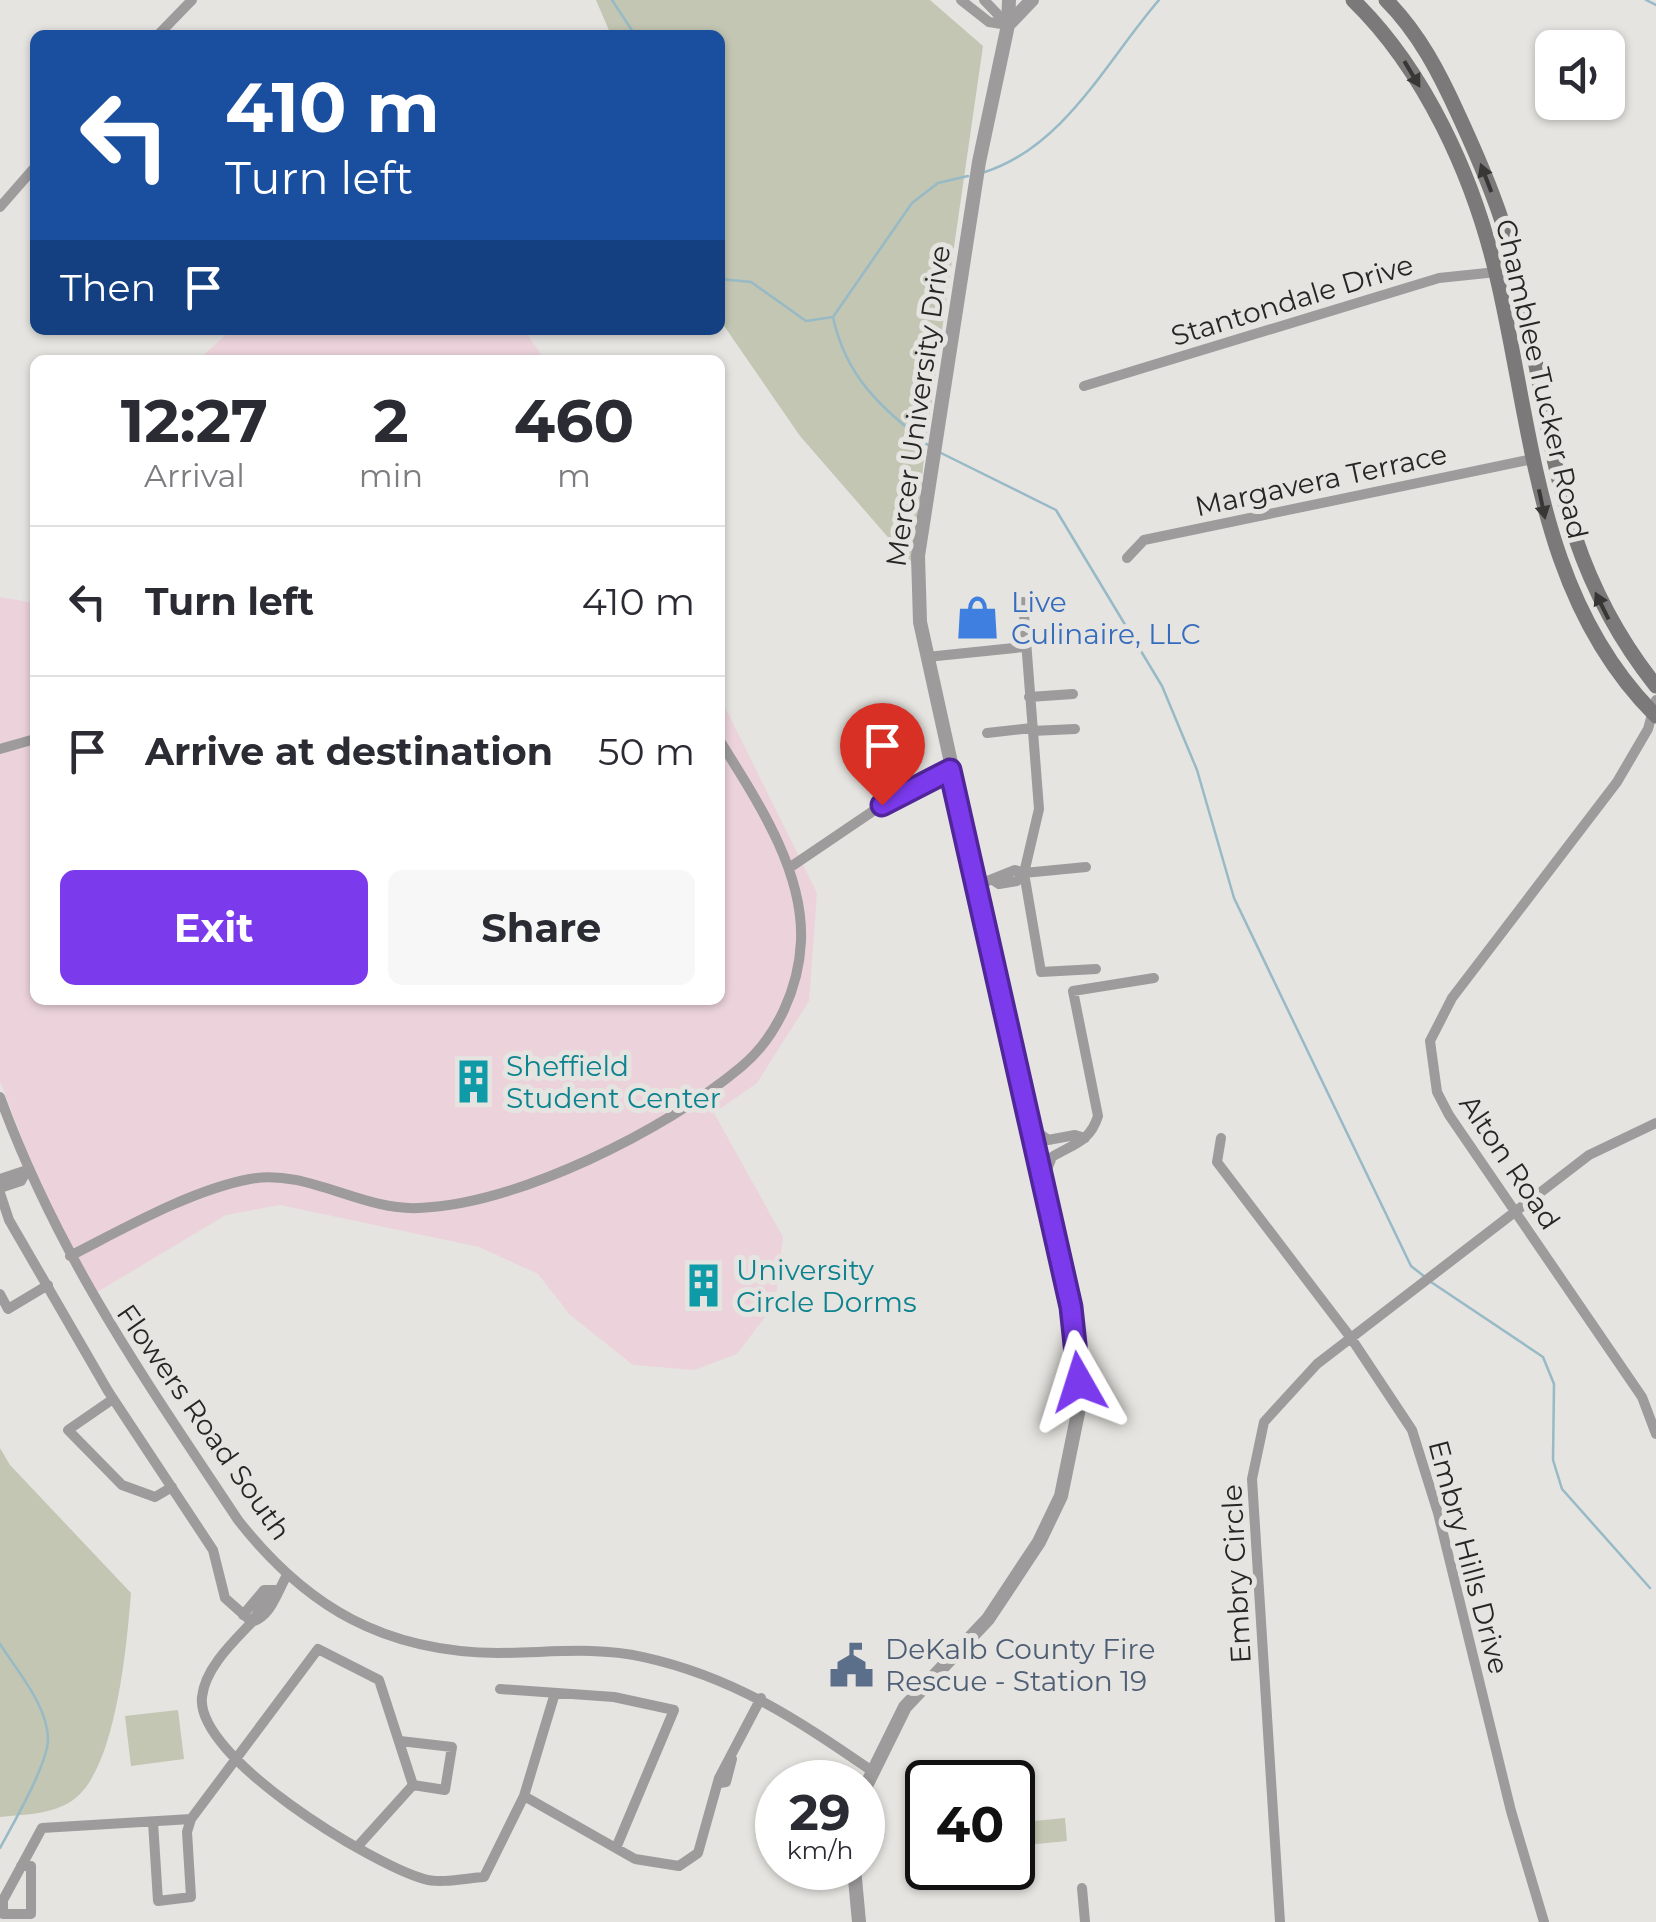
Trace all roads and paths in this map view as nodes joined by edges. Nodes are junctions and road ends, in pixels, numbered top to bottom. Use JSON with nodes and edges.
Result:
{"nodes":[{"id":1,"x":192,"y":0,"type":"edge"},
{"id":2,"x":962,"y":0,"type":"edge"},
{"id":3,"x":984,"y":0,"type":"edge"},
{"id":4,"x":1009,"y":0,"type":"edge"},
{"id":5,"x":1032,"y":0,"type":"edge"},
{"id":6,"x":1353,"y":0,"type":"edge"},
{"id":7,"x":1386,"y":0,"type":"edge"},
{"id":8,"x":1008,"y":26,"type":"junction"},
{"id":9,"x":163,"y":30,"type":"edge"},
{"id":10,"x":30,"y":172,"type":"edge"},
{"id":11,"x":2,"y":200,"type":"edge"},
{"id":12,"x":1516,"y":270,"type":"junction"},
{"id":13,"x":1496,"y":271,"type":"junction"},
{"id":14,"x":1084,"y":386,"type":"dead end"},
{"id":15,"x":1532,"y":458,"type":"junction"},
{"id":16,"x":1127,"y":558,"type":"dead end"},
{"id":17,"x":1023,"y":602,"type":"dead end"},
{"id":18,"x":1024,"y":647,"type":"junction"},
{"id":19,"x":927,"y":657,"type":"junction"},
{"id":20,"x":1656,"y":686,"type":"edge"},
{"id":21,"x":1072,"y":694,"type":"dead end"},
{"id":22,"x":1029,"y":697,"type":"junction"},
{"id":23,"x":1655,"y":710,"type":"edge"},
{"id":24,"x":1075,"y":729,"type":"dead end"},
{"id":25,"x":1032,"y":730,"type":"junction"},
{"id":26,"x":987,"y":733,"type":"dead end"},
{"id":27,"x":30,"y":741,"type":"edge"},
{"id":28,"x":725,"y":749,"type":"edge"},
{"id":29,"x":0,"y":750,"type":"edge"},
{"id":30,"x":950,"y":770,"type":"junction"},
{"id":31,"x":1086,"y":867,"type":"dead end"},
{"id":32,"x":789,"y":868,"type":"junction"},
{"id":33,"x":1024,"y":874,"type":"junction"},
{"id":34,"x":976,"y":886,"type":"junction"},
{"id":35,"x":1096,"y":968,"type":"dead end"},
{"id":36,"x":1154,"y":978,"type":"dead end"},
{"id":37,"x":0,"y":1096,"type":"edge"},
{"id":38,"x":1027,"y":1122,"type":"junction"},
{"id":39,"x":1656,"y":1123,"type":"edge"},
{"id":40,"x":1084,"y":1138,"type":"junction"},
{"id":41,"x":1221,"y":1138,"type":"dead end"},
{"id":42,"x":1056,"y":1139,"type":"junction"},
{"id":43,"x":1059,"y":1153,"type":"junction"},
{"id":44,"x":26,"y":1170,"type":"junction"},
{"id":45,"x":0,"y":1179,"type":"edge"},
{"id":46,"x":0,"y":1190,"type":"edge"},
{"id":47,"x":1041,"y":1190,"type":"junction"},
{"id":48,"x":1516,"y":1212,"type":"junction"},
{"id":49,"x":5,"y":1223,"type":"edge"},
{"id":50,"x":70,"y":1256,"type":"junction"},
{"id":51,"x":48,"y":1286,"type":"junction"},
{"id":52,"x":0,"y":1294,"type":"edge"},
{"id":53,"x":1351,"y":1338,"type":"junction"},
{"id":54,"x":113,"y":1398,"type":"junction"},
{"id":55,"x":1656,"y":1434,"type":"edge"},
{"id":56,"x":172,"y":1487,"type":"junction"},
{"id":57,"x":288,"y":1575,"type":"junction"},
{"id":58,"x":247,"y":1618,"type":"junction"},
{"id":59,"x":500,"y":1689,"type":"dead end"},
{"id":60,"x":555,"y":1693,"type":"junction"},
{"id":61,"x":760,"y":1698,"type":"junction"},
{"id":62,"x":400,"y":1740,"type":"junction"},
{"id":63,"x":236,"y":1758,"type":"junction"},
{"id":64,"x":855,"y":1760,"type":"edge"},
{"id":65,"x":878,"y":1760,"type":"edge"},
{"id":66,"x":413,"y":1785,"type":"junction"},
{"id":67,"x":524,"y":1796,"type":"junction"},
{"id":68,"x":192,"y":1820,"type":"junction"},
{"id":69,"x":153,"y":1822,"type":"junction"},
{"id":70,"x":358,"y":1846,"type":"junction"},
{"id":71,"x":616,"y":1848,"type":"junction"},
{"id":72,"x":22,"y":1866,"type":"junction"},
{"id":73,"x":1082,"y":1888,"type":"dead end"},
{"id":74,"x":856,"y":1890,"type":"edge"},
{"id":75,"x":859,"y":1922,"type":"edge"},
{"id":76,"x":1085,"y":1922,"type":"edge"},
{"id":77,"x":1280,"y":1922,"type":"edge"},
{"id":78,"x":1544,"y":1922,"type":"edge"}],
"edges":[{"from":1,"to":9,"type":"street"},
{"from":2,"to":8,"type":"street"},
{"from":3,"to":8,"type":"street"},
{"from":4,"to":8,"type":"street","name":"Mercer University Drive"},
{"from":5,"to":8,"type":"street"},
{"from":6,"to":13,"type":"main road","name":"Chamblee Tucker Road","one_way":true},
{"from":12,"to":7,"type":"main road","name":"Chamblee Tucker Road","one_way":true},
{"from":8,"to":19,"type":"street","name":"Mercer University Drive"},
{"from":10,"to":11,"type":"street"},
{"from":12,"to":13,"type":"street","name":"Stantondale Drive"},
{"from":20,"to":12,"type":"main road","name":"Chamblee Tucker Road","one_way":true},
{"from":13,"to":14,"type":"street","name":"Stantondale Drive"},
{"from":13,"to":15,"type":"main road","name":"Chamblee Tucker Road"},
{"from":15,"to":16,"type":"street","name":"Margavera Terrace"},
{"from":15,"to":23,"type":"main road","name":"Chamblee Tucker Road","one_way":true},
{"from":17,"to":18,"type":"street"},
{"from":18,"to":19,"type":"street"},
{"from":18,"to":22,"type":"street"},
{"from":19,"to":30,"type":"street","name":"Mercer University Drive"},
{"from":21,"to":22,"type":"street"},
{"from":22,"to":25,"type":"street"},
{"from":23,"to":48,"type":"street","name":"Alton Road"},
{"from":24,"to":25,"type":"street"},
{"from":25,"to":26,"type":"street"},
{"from":25,"to":33,"type":"street"},
{"from":27,"to":29,"type":"street"},
{"from":28,"to":32,"type":"street"},
{"from":30,"to":32,"type":"street"},
{"from":30,"to":34,"type":"street","name":"Mercer University Drive"},
{"from":31,"to":33,"type":"street"},
{"from":32,"to":50,"type":"street"},
{"from":33,"to":34,"type":"street"},
{"from":33,"to":35,"type":"street"},
{"from":34,"to":38,"type":"street","name":"Mercer University Drive"},
{"from":36,"to":40,"type":"street"},
{"from":37,"to":44,"type":"street","name":"Flowers Road South"},
{"from":38,"to":42,"type":"street"},
{"from":38,"to":47,"type":"street","name":"Mercer University Drive"},
{"from":39,"to":48,"type":"street","name":"Embry Circle"},
{"from":40,"to":42,"type":"street"},
{"from":40,"to":43,"type":"street"},
{"from":41,"to":53,"type":"street","name":"Embry Hills Drive"},
{"from":42,"to":43,"type":"street"},
{"from":43,"to":47,"type":"street"},
{"from":44,"to":45,"type":"street"},
{"from":44,"to":46,"type":"street"},
{"from":44,"to":50,"type":"street","name":"Flowers Road South"},
{"from":46,"to":49,"type":"street"},
{"from":47,"to":65,"type":"street","name":"Mercer University Drive"},
{"from":48,"to":53,"type":"street","name":"Embry Circle"},
{"from":48,"to":55,"type":"street","name":"Alton Road"},
{"from":49,"to":51,"type":"street"},
{"from":50,"to":57,"type":"street","name":"Flowers Road South"},
{"from":51,"to":52,"type":"street"},
{"from":51,"to":54,"type":"street"},
{"from":53,"to":77,"type":"street","name":"Embry Circle"},
{"from":53,"to":78,"type":"street","name":"Embry Hills Drive"},
{"from":54,"to":56,"type":"street"},
{"from":54,"to":56,"type":"street"},
{"from":56,"to":58,"type":"street"},
{"from":57,"to":58,"type":"street"},
{"from":57,"to":61,"type":"street","name":"Flowers Road South"},
{"from":58,"to":63,"type":"street"},
{"from":59,"to":60,"type":"street"},
{"from":60,"to":67,"type":"street"},
{"from":60,"to":71,"type":"street"},
{"from":61,"to":64,"type":"street","name":"Flowers Road South"},
{"from":61,"to":71,"type":"street"},
{"from":62,"to":63,"type":"street"},
{"from":62,"to":66,"type":"street"},
{"from":62,"to":66,"type":"street"},
{"from":63,"to":68,"type":"street"},
{"from":63,"to":70,"type":"street"},
{"from":66,"to":70,"type":"street"},
{"from":67,"to":70,"type":"street"},
{"from":67,"to":71,"type":"street"},
{"from":68,"to":69,"type":"street"},
{"from":68,"to":69,"type":"street"},
{"from":69,"to":72,"type":"street"},
{"from":72,"to":72,"type":"street"},
{"from":73,"to":76,"type":"street"},
{"from":74,"to":75,"type":"street"}]}
